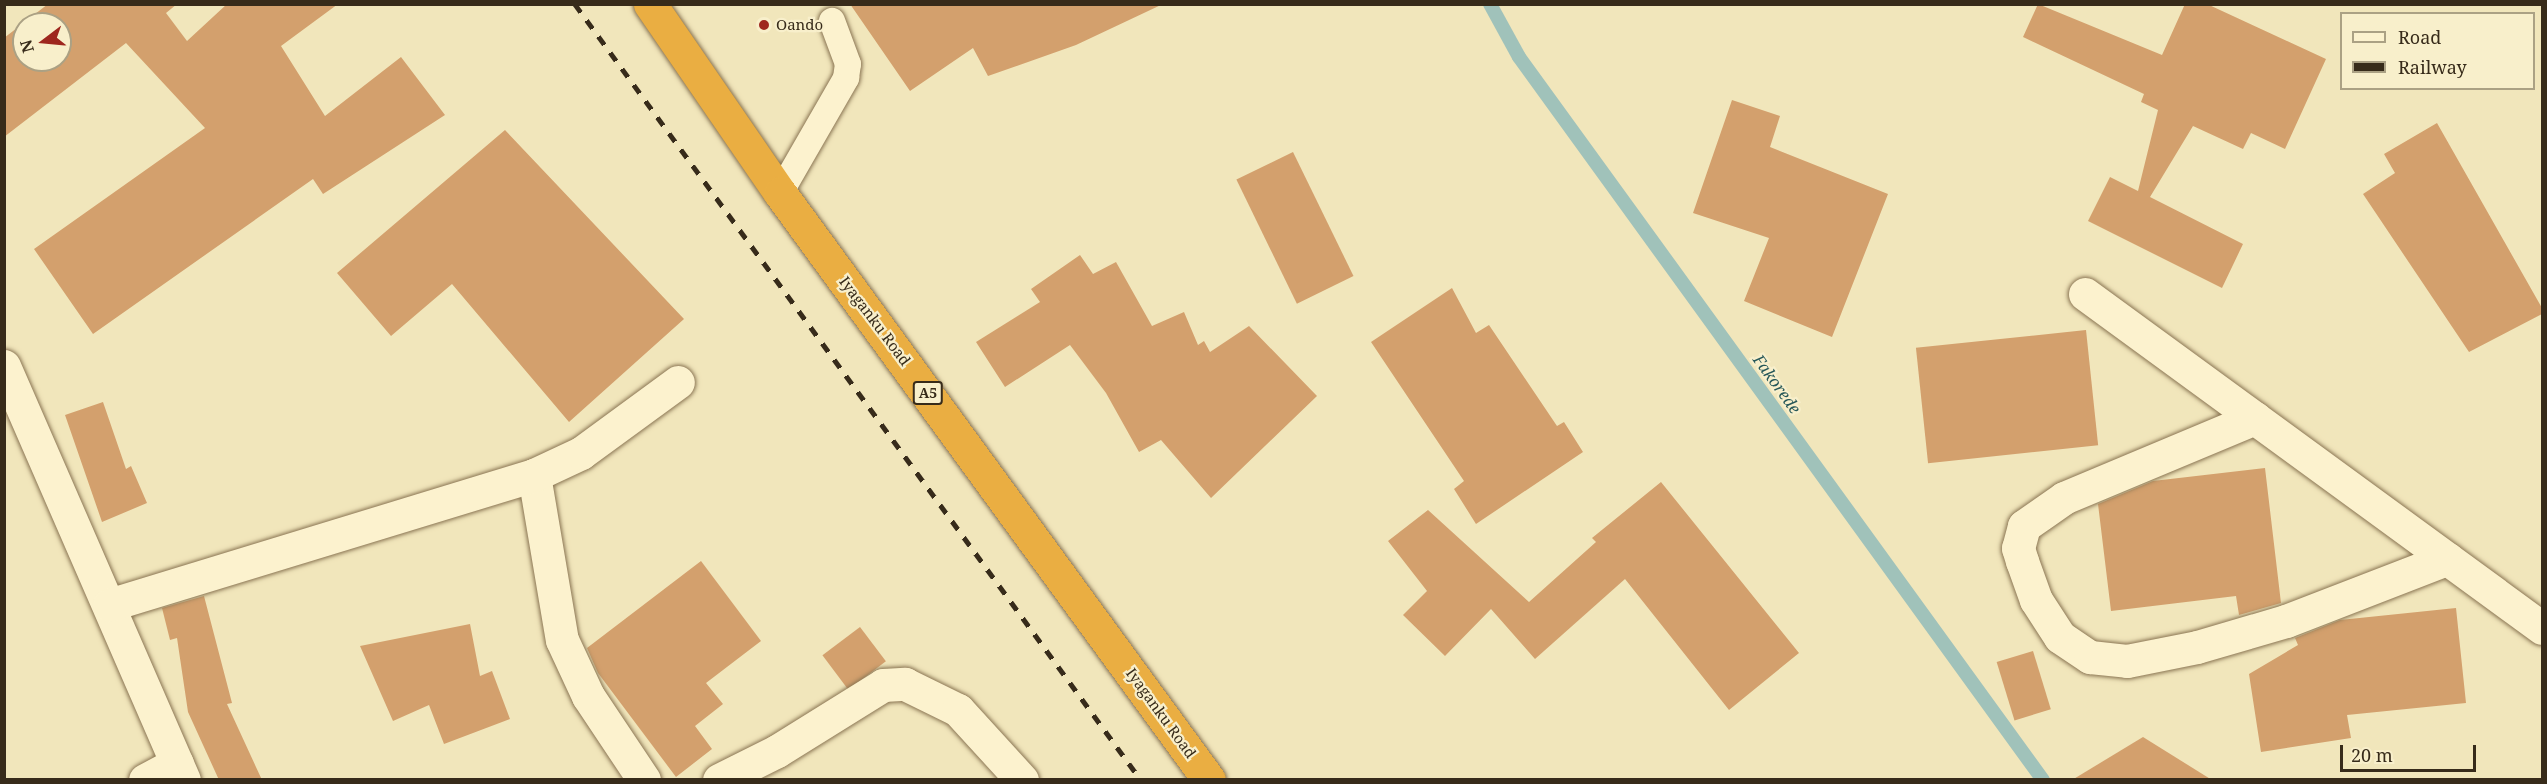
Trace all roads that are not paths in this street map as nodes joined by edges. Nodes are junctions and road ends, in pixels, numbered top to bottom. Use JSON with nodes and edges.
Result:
{"nodes":[{"id":1,"x":652,"y":5,"type":"edge"},
{"id":2,"x":832,"y":21,"type":"dead end"},
{"id":3,"x":780,"y":193,"type":"junction"},
{"id":4,"x":2085,"y":294,"type":"dead end"},
{"id":5,"x":4,"y":366,"type":"edge"},
{"id":6,"x":678,"y":382,"type":"dead end"},
{"id":7,"x":2255,"y":418,"type":"junction"},
{"id":8,"x":534,"y":475,"type":"junction"},
{"id":9,"x":2447,"y":559,"type":"junction"},
{"id":10,"x":109,"y":605,"type":"junction"},
{"id":11,"x":2542,"y":628,"type":"edge"},
{"id":12,"x":181,"y":771,"type":"edge"},
{"id":13,"x":145,"y":780,"type":"edge"},
{"id":14,"x":644,"y":780,"type":"edge"},
{"id":15,"x":719,"y":780,"type":"edge"},
{"id":16,"x":1022,"y":780,"type":"edge"},
{"id":17,"x":1209,"y":780,"type":"edge"}],
"edges":[{"from":1,"to":3,"type":"highway","name":"Iyaganku Road","number":"A5"},
{"from":2,"to":3,"type":"lane"},
{"from":3,"to":17,"type":"highway","name":"Iyaganku Road","number":"A5"},
{"from":4,"to":7,"type":"street"},
{"from":5,"to":10,"type":"street"},
{"from":6,"to":8,"type":"street"},
{"from":7,"to":9,"type":"street"},
{"from":7,"to":9,"type":"street"},
{"from":8,"to":10,"type":"street"},
{"from":8,"to":14,"type":"street"},
{"from":9,"to":11,"type":"street"},
{"from":10,"to":12,"type":"street"},
{"from":12,"to":13,"type":"street"},
{"from":15,"to":16,"type":"street"}]}
